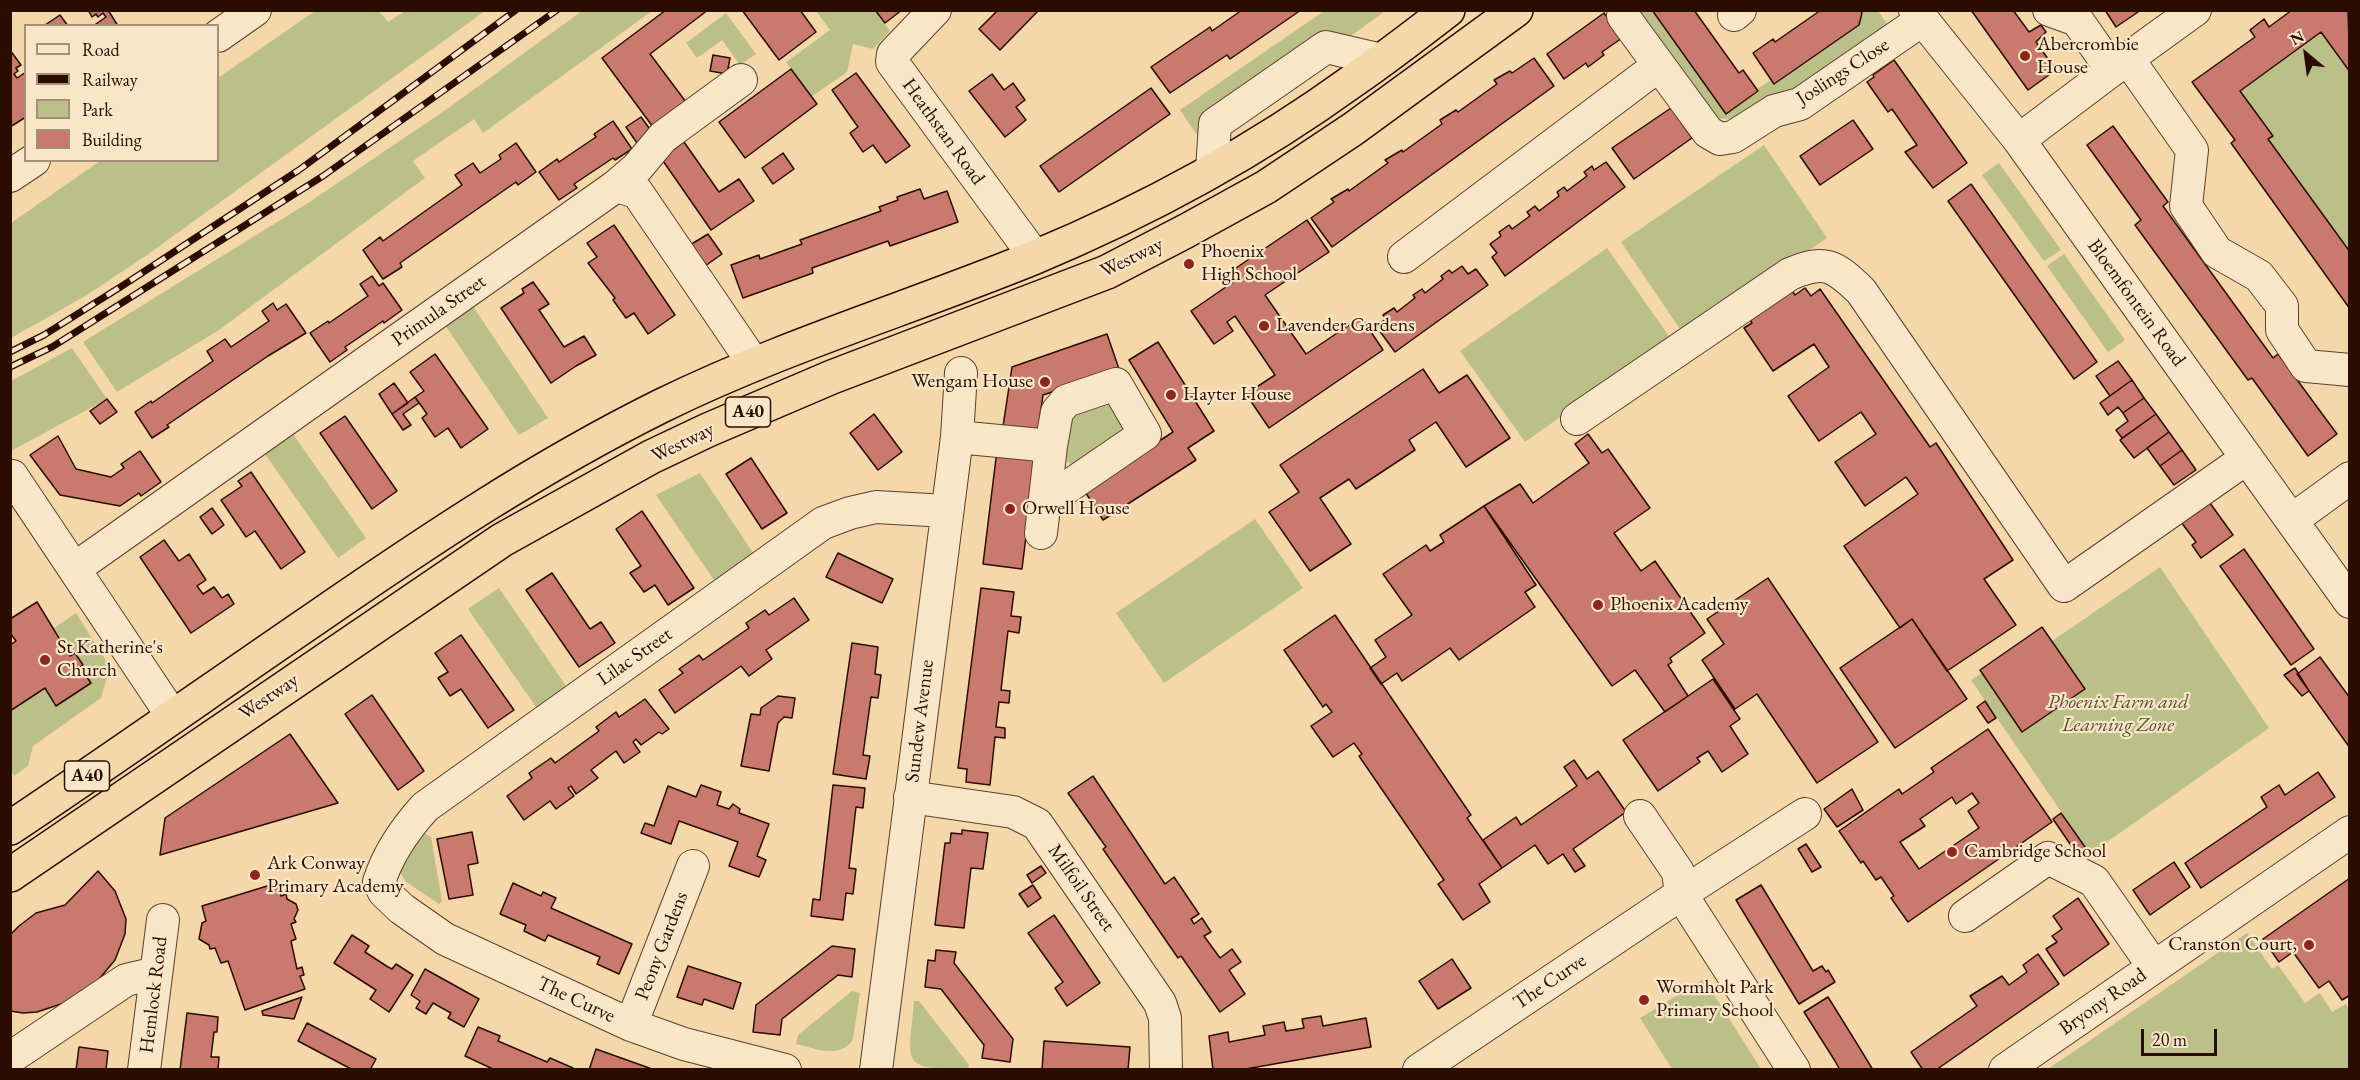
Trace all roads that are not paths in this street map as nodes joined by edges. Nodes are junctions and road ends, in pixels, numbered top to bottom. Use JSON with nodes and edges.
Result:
{"nodes":[{"id":1,"x":255,"y":10,"type":"edge"},
{"id":2,"x":935,"y":10,"type":"edge"},
{"id":3,"x":1448,"y":10,"type":"edge"},
{"id":4,"x":1516,"y":10,"type":"edge"},
{"id":5,"x":2049,"y":10,"type":"edge"},
{"id":6,"x":2195,"y":10,"type":"edge"},
{"id":7,"x":1623,"y":15,"type":"dead end"},
{"id":8,"x":1919,"y":15,"type":"edge"},
{"id":9,"x":219,"y":35,"type":"edge"},
{"id":10,"x":1382,"y":60,"type":"junction"},
{"id":11,"x":2120,"y":64,"type":"junction"},
{"id":12,"x":1658,"y":66,"type":"junction"},
{"id":13,"x":741,"y":80,"type":"dead end"},
{"id":14,"x":2019,"y":140,"type":"junction"},
{"id":15,"x":31,"y":162,"type":"edge"},
{"id":16,"x":1212,"y":170,"type":"junction"},
{"id":17,"x":10,"y":176,"type":"edge"},
{"id":18,"x":616,"y":186,"type":"junction"},
{"id":19,"x":1035,"y":257,"type":"junction"},
{"id":20,"x":1404,"y":257,"type":"dead end"},
{"id":21,"x":754,"y":364,"type":"junction"},
{"id":22,"x":2349,"y":370,"type":"edge"},
{"id":23,"x":961,"y":373,"type":"dead end"},
{"id":24,"x":1577,"y":419,"type":"dead end"},
{"id":25,"x":957,"y":437,"type":"junction"},
{"id":26,"x":1051,"y":446,"type":"junction"},
{"id":27,"x":2247,"y":458,"type":"junction"},
{"id":28,"x":12,"y":476,"type":"edge"},
{"id":29,"x":2349,"y":478,"type":"edge"},
{"id":30,"x":947,"y":512,"type":"junction"},
{"id":31,"x":2292,"y":520,"type":"junction"},
{"id":32,"x":74,"y":569,"type":"junction"},
{"id":33,"x":2349,"y":602,"type":"edge"},
{"id":34,"x":173,"y":717,"type":"junction"},
{"id":35,"x":910,"y":797,"type":"junction"},
{"id":36,"x":1805,"y":814,"type":"dead end"},
{"id":37,"x":1640,"y":816,"type":"dead end"},
{"id":38,"x":10,"y":828,"type":"edge"},
{"id":39,"x":2349,"y":832,"type":"edge"},
{"id":40,"x":693,"y":866,"type":"dead end"},
{"id":41,"x":10,"y":875,"type":"edge"},
{"id":42,"x":384,"y":892,"type":"joint"},
{"id":43,"x":1681,"y":894,"type":"junction"},
{"id":44,"x":1965,"y":916,"type":"dead end"},
{"id":45,"x":163,"y":920,"type":"dead end"},
{"id":46,"x":2154,"y":967,"type":"junction"},
{"id":47,"x":156,"y":973,"type":"junction"},
{"id":48,"x":631,"y":1025,"type":"junction"},
{"id":49,"x":10,"y":1058,"type":"edge"},
{"id":50,"x":144,"y":1070,"type":"edge"},
{"id":51,"x":785,"y":1070,"type":"edge"},
{"id":52,"x":876,"y":1070,"type":"edge"},
{"id":53,"x":1166,"y":1070,"type":"edge"},
{"id":54,"x":1419,"y":1070,"type":"edge"},
{"id":55,"x":1794,"y":1070,"type":"edge"},
{"id":56,"x":2005,"y":1070,"type":"edge"}],
"edges":[{"from":1,"to":9,"type":"street"},
{"from":2,"to":19,"type":"street","name":"Heathstan Road"},
{"from":3,"to":10,"type":"highway","name":"Westway","number":"A40"},
{"from":4,"to":41,"type":"highway","name":"Westway","number":"A40"},
{"from":5,"to":11,"type":"street"},
{"from":6,"to":11,"type":"street"},
{"from":7,"to":12,"type":"street","name":"Joslings Close"},
{"from":8,"to":12,"type":"street","name":"Joslings Close"},
{"from":8,"to":14,"type":"street","name":"Bloemfontein Road"},
{"from":10,"to":16,"type":"highway","name":"Westway","number":"A40"},
{"from":10,"to":16,"type":"street"},
{"from":11,"to":14,"type":"street"},
{"from":11,"to":22,"type":"street"},
{"from":12,"to":20,"type":"street"},
{"from":13,"to":18,"type":"street","name":"Primula Street"},
{"from":14,"to":27,"type":"street","name":"Bloemfontein Road"},
{"from":15,"to":17,"type":"street"},
{"from":16,"to":19,"type":"highway","name":"Westway","number":"A40"},
{"from":18,"to":21,"type":"street"},
{"from":18,"to":32,"type":"street","name":"Primula Street"},
{"from":19,"to":21,"type":"highway","name":"Westway","number":"A40"},
{"from":21,"to":34,"type":"highway","name":"Westway","number":"A40"},
{"from":23,"to":25,"type":"street","name":"Sundew Avenue"},
{"from":24,"to":27,"type":"street"},
{"from":25,"to":26,"type":"street"},
{"from":25,"to":30,"type":"street","name":"Sundew Avenue"},
{"from":26,"to":26,"type":"street"},
{"from":27,"to":31,"type":"street","name":"Bloemfontein Road"},
{"from":28,"to":32,"type":"street"},
{"from":29,"to":31,"type":"street"},
{"from":30,"to":35,"type":"street","name":"Sundew Avenue"},
{"from":30,"to":42,"type":"street","name":"Lilac Street"},
{"from":31,"to":33,"type":"street","name":"Bloemfontein Road"},
{"from":32,"to":34,"type":"street"},
{"from":34,"to":38,"type":"highway","name":"Westway","number":"A40"},
{"from":35,"to":52,"type":"street","name":"Sundew Avenue"},
{"from":35,"to":53,"type":"street","name":"Milfoil Street"},
{"from":36,"to":43,"type":"street","name":"The Curve"},
{"from":37,"to":43,"type":"street"},
{"from":39,"to":46,"type":"street","name":"Bryony Road"},
{"from":40,"to":48,"type":"street","name":"Peony Gardens"},
{"from":42,"to":48,"type":"street","name":"The Curve"},
{"from":43,"to":54,"type":"street","name":"The Curve"},
{"from":43,"to":55,"type":"street"},
{"from":44,"to":46,"type":"street"},
{"from":45,"to":47,"type":"street","name":"Hemlock Road"},
{"from":46,"to":56,"type":"street","name":"Bryony Road"},
{"from":47,"to":49,"type":"street"},
{"from":47,"to":50,"type":"street","name":"Hemlock Road"},
{"from":48,"to":51,"type":"street","name":"The Curve"}]}
